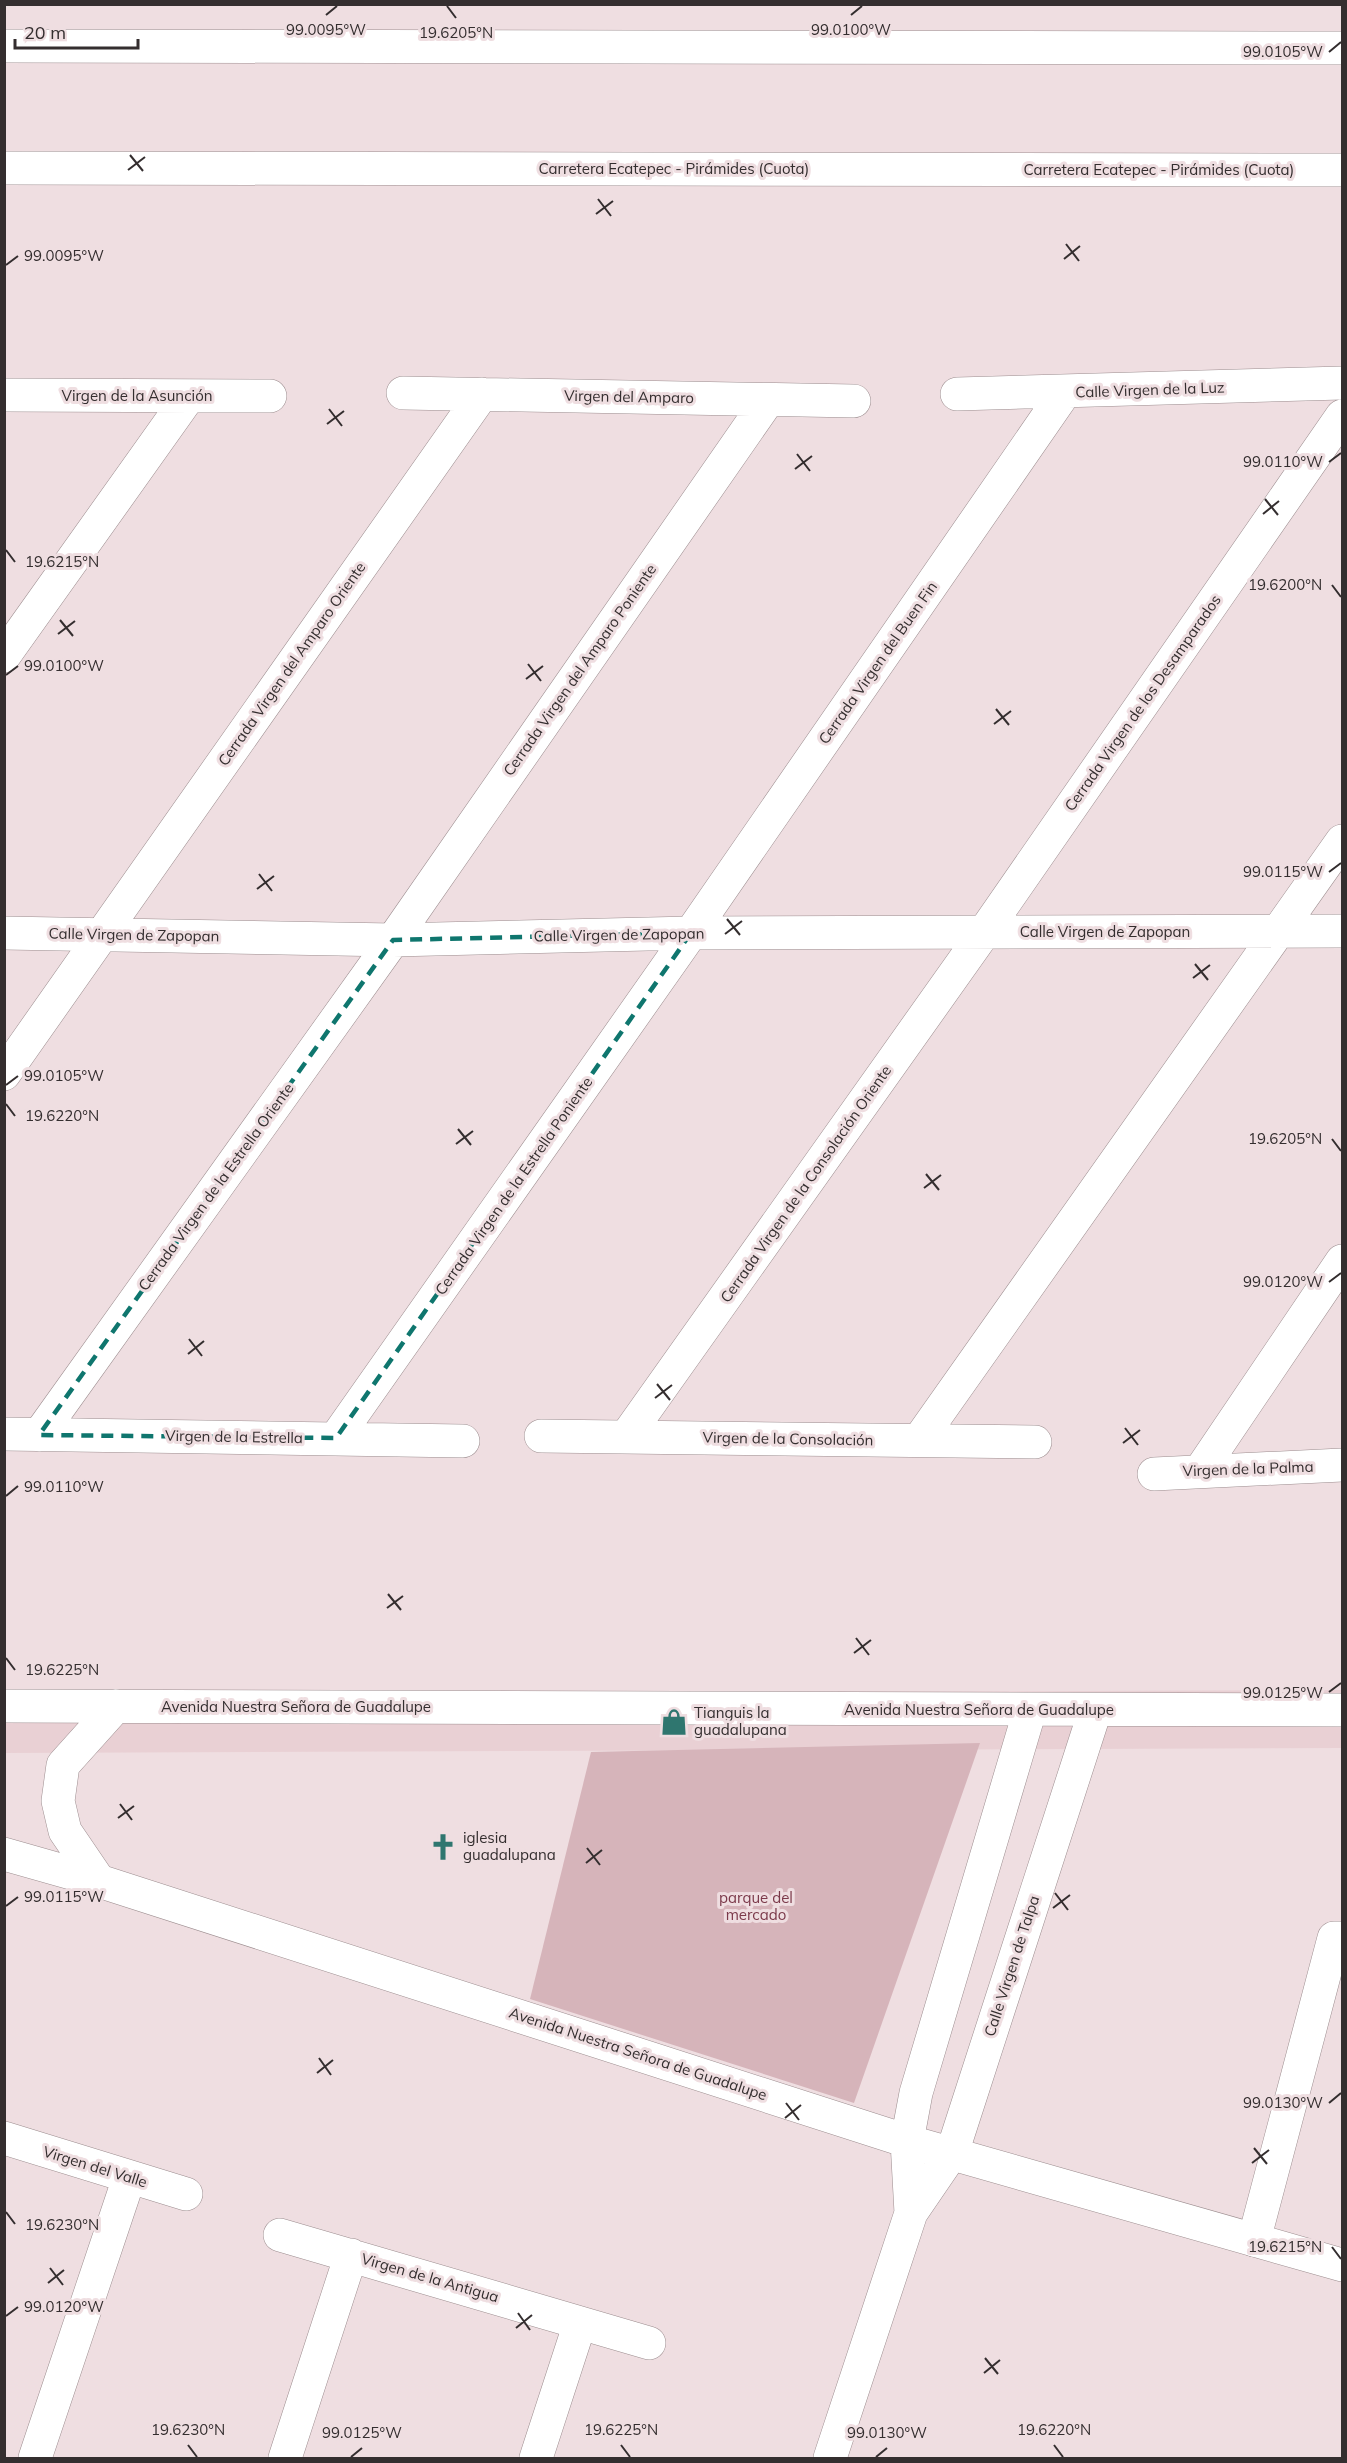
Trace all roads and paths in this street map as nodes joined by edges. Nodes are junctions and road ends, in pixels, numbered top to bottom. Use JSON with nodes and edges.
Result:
{"nodes":[{"id":1,"x":4,"y":46,"type":"edge"},
{"id":2,"x":1342,"y":48,"type":"edge"},
{"id":3,"x":4,"y":168,"type":"edge"},
{"id":4,"x":1342,"y":171,"type":"edge"},
{"id":5,"x":1342,"y":384,"type":"edge"},
{"id":6,"x":403,"y":393,"type":"dead end"},
{"id":7,"x":1064,"y":393,"type":"junction"},
{"id":8,"x":482,"y":394,"type":"junction"},
{"id":9,"x":957,"y":394,"type":"dead end"},
{"id":10,"x":4,"y":395,"type":"edge"},
{"id":11,"x":189,"y":396,"type":"junction"},
{"id":12,"x":270,"y":396,"type":"dead end"},
{"id":13,"x":768,"y":400,"type":"junction"},
{"id":14,"x":854,"y":401,"type":"dead end"},
{"id":15,"x":1342,"y":416,"type":"edge"},
{"id":16,"x":4,"y":656,"type":"edge"},
{"id":17,"x":1342,"y":841,"type":"edge"},
{"id":18,"x":1342,"y":931,"type":"edge"},
{"id":19,"x":985,"y":932,"type":"junction"},
{"id":20,"x":4,"y":933,"type":"edge"},
{"id":21,"x":691,"y":933,"type":"junction"},
{"id":22,"x":1279,"y":933,"type":"junction"},
{"id":23,"x":102,"y":934,"type":"junction"},
{"id":24,"x":393,"y":940,"type":"junction"},
{"id":25,"x":4,"y":1074,"type":"edge"},
{"id":26,"x":1342,"y":1261,"type":"edge"},
{"id":27,"x":4,"y":1434,"type":"edge"},
{"id":28,"x":39,"y":1435,"type":"junction"},
{"id":29,"x":541,"y":1436,"type":"dead end"},
{"id":30,"x":626,"y":1437,"type":"junction"},
{"id":31,"x":336,"y":1438,"type":"junction"},
{"id":32,"x":919,"y":1440,"type":"junction"},
{"id":33,"x":463,"y":1441,"type":"dead end"},
{"id":34,"x":1035,"y":1442,"type":"dead end"},
{"id":35,"x":1342,"y":1466,"type":"edge"},
{"id":36,"x":1200,"y":1471,"type":"junction"},
{"id":37,"x":1154,"y":1474,"type":"dead end"},
{"id":38,"x":4,"y":1706,"type":"edge"},
{"id":39,"x":116,"y":1706,"type":"junction"},
{"id":40,"x":1030,"y":1710,"type":"junction"},
{"id":41,"x":1342,"y":1710,"type":"edge"},
{"id":42,"x":1095,"y":1711,"type":"junction"},
{"id":43,"x":4,"y":1854,"type":"edge"},
{"id":44,"x":99,"y":1881,"type":"junction"},
{"id":45,"x":1338,"y":1938,"type":"edge"},
{"id":46,"x":4,"y":2138,"type":"edge"},
{"id":47,"x":907,"y":2141,"type":"junction"},
{"id":48,"x":952,"y":2153,"type":"junction"},
{"id":49,"x":129,"y":2178,"type":"junction"},
{"id":50,"x":186,"y":2194,"type":"dead end"},
{"id":51,"x":911,"y":2213,"type":"junction"},
{"id":52,"x":280,"y":2235,"type":"dead end"},
{"id":53,"x":1254,"y":2240,"type":"junction"},
{"id":54,"x":351,"y":2255,"type":"junction"},
{"id":55,"x":1342,"y":2265,"type":"edge"},
{"id":56,"x":580,"y":2323,"type":"junction"},
{"id":57,"x":649,"y":2343,"type":"dead end"},
{"id":58,"x":35,"y":2458,"type":"edge"},
{"id":59,"x":285,"y":2458,"type":"edge"},
{"id":60,"x":536,"y":2458,"type":"edge"},
{"id":61,"x":830,"y":2458,"type":"edge"}],
"edges":[{"from":1,"to":2,"type":"main road"},
{"from":3,"to":4,"type":"main road","name":"Carretera Ecatepec - Pirámides (Cuota)"},
{"from":5,"to":7,"type":"main road","name":"Calle Virgen de la Luz"},
{"from":6,"to":8,"type":"main road","name":"Virgen del Amparo"},
{"from":7,"to":9,"type":"main road","name":"Calle Virgen de la Luz"},
{"from":7,"to":21,"type":"main road","name":"Cerrada Virgen del Buen Fin"},
{"from":8,"to":13,"type":"main road","name":"Virgen del Amparo"},
{"from":8,"to":23,"type":"main road","name":"Cerrada Virgen del Amparo Oriente"},
{"from":10,"to":11,"type":"main road","name":"Virgen de la Asunción"},
{"from":11,"to":12,"type":"main road","name":"Virgen de la Asunción"},
{"from":11,"to":16,"type":"main road"},
{"from":13,"to":14,"type":"main road","name":"Virgen del Amparo"},
{"from":13,"to":24,"type":"main road","name":"Cerrada Virgen del Amparo Poniente"},
{"from":15,"to":19,"type":"main road","name":"Cerrada Virgen de los Desamparados"},
{"from":17,"to":22,"type":"main road"},
{"from":18,"to":22,"type":"main road","name":"Calle Virgen de Zapopan"},
{"from":19,"to":21,"type":"main road","name":"Calle Virgen de Zapopan"},
{"from":19,"to":22,"type":"main road","name":"Calle Virgen de Zapopan"},
{"from":19,"to":30,"type":"main road","name":"Cerrada Virgen de la Consolación Oriente"},
{"from":20,"to":23,"type":"main road","name":"Calle Virgen de Zapopan"},
{"from":21,"to":24,"type":"main road","name":"Calle Virgen de Zapopan"},
{"from":21,"to":31,"type":"main road","name":"Cerrada Virgen de la Estrella Poniente"},
{"from":22,"to":32,"type":"main road"},
{"from":23,"to":24,"type":"main road","name":"Calle Virgen de Zapopan"},
{"from":23,"to":25,"type":"main road","name":"Cerrada Virgen del Amparo Oriente"},
{"from":24,"to":28,"type":"main road","name":"Cerrada Virgen de la Estrella Oriente"},
{"from":26,"to":36,"type":"main road"},
{"from":27,"to":28,"type":"main road","name":"Virgen de la Estrella"},
{"from":28,"to":31,"type":"main road","name":"Virgen de la Estrella"},
{"from":29,"to":30,"type":"main road","name":"Virgen de la Consolación"},
{"from":30,"to":32,"type":"main road","name":"Virgen de la Consolación"},
{"from":31,"to":33,"type":"main road","name":"Virgen de la Estrella"},
{"from":32,"to":34,"type":"main road","name":"Virgen de la Consolación"},
{"from":35,"to":36,"type":"main road","name":"Virgen de la Palma"},
{"from":36,"to":37,"type":"main road","name":"Virgen de la Palma"},
{"from":38,"to":39,"type":"main road","name":"Avenida Nuestra Señora de Guadalupe"},
{"from":39,"to":40,"type":"main road","name":"Avenida Nuestra Señora de Guadalupe"},
{"from":39,"to":44,"type":"main road"},
{"from":40,"to":42,"type":"main road","name":"Avenida Nuestra Señora de Guadalupe"},
{"from":40,"to":47,"type":"main road","name":"Calle Virgen de Talpa"},
{"from":41,"to":42,"type":"main road","name":"Avenida Nuestra Señora de Guadalupe"},
{"from":42,"to":48,"type":"main road","name":"Calle Virgen de Talpa"},
{"from":43,"to":44,"type":"main road","name":"Avenida Nuestra Señora de Guadalupe"},
{"from":44,"to":47,"type":"main road","name":"Avenida Nuestra Señora de Guadalupe"},
{"from":45,"to":53,"type":"main road"},
{"from":46,"to":49,"type":"main road","name":"Virgen del Valle"},
{"from":47,"to":48,"type":"main road","name":"Avenida Nuestra Señora de Guadalupe"},
{"from":47,"to":51,"type":"main road","name":"Calle Virgen de Talpa"},
{"from":48,"to":51,"type":"main road","name":"Calle Virgen de Talpa"},
{"from":48,"to":53,"type":"main road","name":"Avenida Nuestra Señora de Guadalupe"},
{"from":49,"to":50,"type":"main road","name":"Virgen del Valle"},
{"from":49,"to":58,"type":"main road"},
{"from":51,"to":61,"type":"main road","name":"Calle Virgen de Talpa"},
{"from":52,"to":54,"type":"main road","name":"Virgen de la Antigua"},
{"from":53,"to":55,"type":"main road","name":"Avenida Nuestra Señora de Guadalupe"},
{"from":54,"to":56,"type":"main road","name":"Virgen de la Antigua"},
{"from":54,"to":59,"type":"main road"},
{"from":56,"to":57,"type":"main road","name":"Virgen de la Antigua"},
{"from":56,"to":60,"type":"main road"}]}
